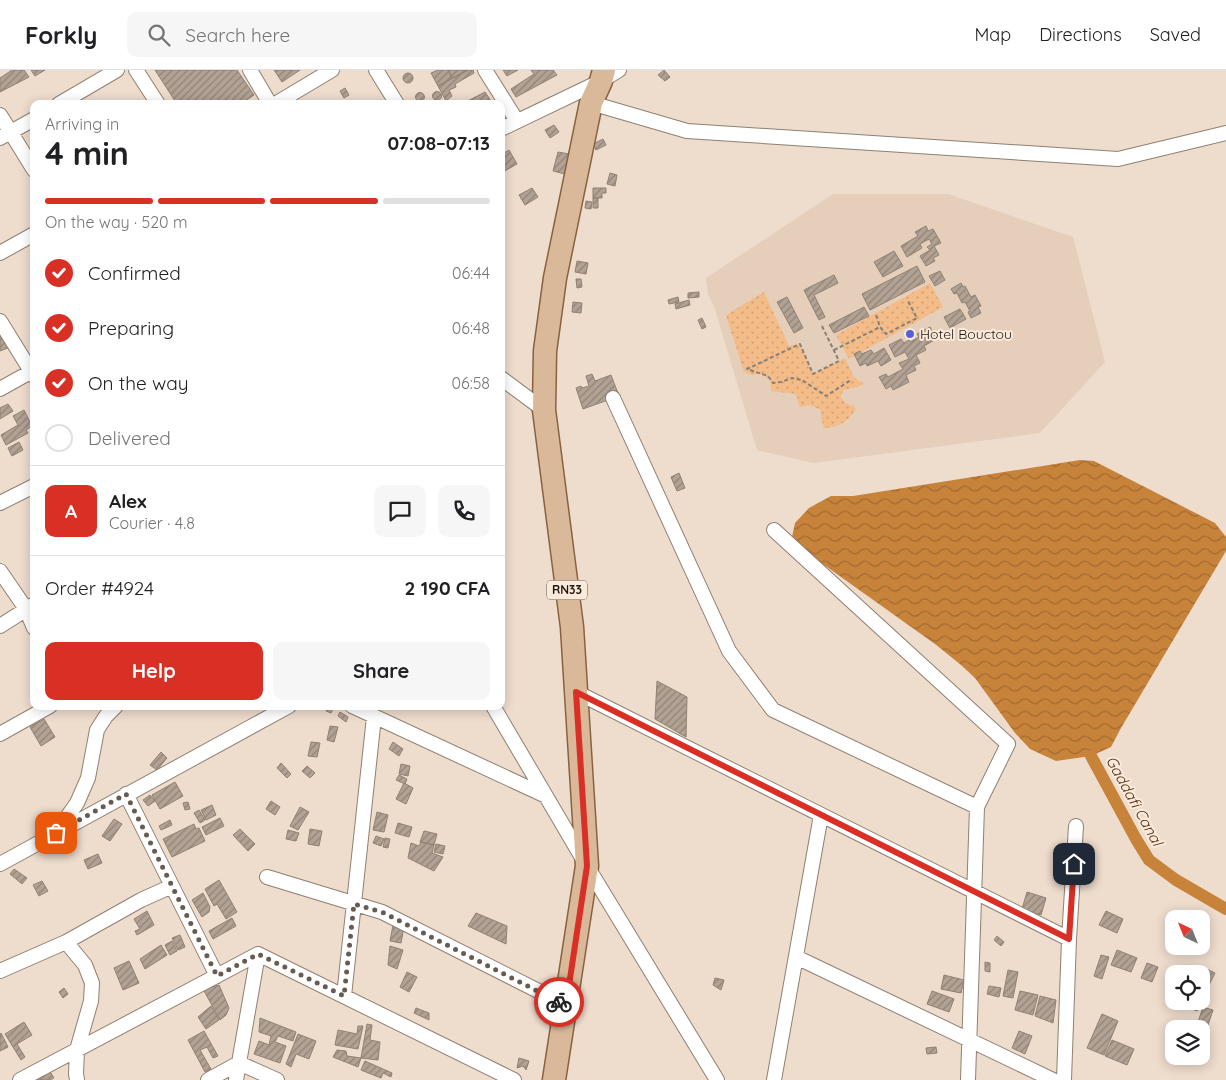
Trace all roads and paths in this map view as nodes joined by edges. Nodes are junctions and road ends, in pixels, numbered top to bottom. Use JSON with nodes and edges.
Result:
{"nodes":[{"id":1,"x":117,"y":70,"type":"edge"},
{"id":2,"x":136,"y":70,"type":"edge"},
{"id":3,"x":250,"y":70,"type":"edge"},
{"id":4,"x":332,"y":70,"type":"edge"},
{"id":5,"x":376,"y":70,"type":"edge"},
{"id":6,"x":485,"y":70,"type":"edge"},
{"id":7,"x":608,"y":74,"type":"edge"},
{"id":8,"x":66,"y":100,"type":"edge"},
{"id":9,"x":155,"y":100,"type":"edge"},
{"id":10,"x":268,"y":100,"type":"edge"},
{"id":11,"x":282,"y":100,"type":"edge"},
{"id":12,"x":395,"y":100,"type":"edge"},
{"id":13,"x":504,"y":100,"type":"edge"},
{"id":14,"x":505,"y":102,"type":"edge"},
{"id":15,"x":591,"y":103,"type":"junction"},
{"id":16,"x":0,"y":115,"type":"edge"},
{"id":17,"x":30,"y":121,"type":"edge"},
{"id":18,"x":517,"y":121,"type":"junction"},
{"id":19,"x":505,"y":127,"type":"edge"},
{"id":20,"x":1226,"y":133,"type":"edge"},
{"id":21,"x":5,"y":135,"type":"edge"},
{"id":22,"x":30,"y":165,"type":"edge"},
{"id":23,"x":30,"y":236,"type":"edge"},
{"id":24,"x":0,"y":253,"type":"edge"},
{"id":25,"x":908,"y":301,"type":"dead end"},
{"id":26,"x":876,"y":315,"type":"dead end"},
{"id":27,"x":0,"y":321,"type":"edge"},
{"id":28,"x":822,"y":326,"type":"dead end"},
{"id":29,"x":880,"y":327,"type":"junction"},
{"id":30,"x":834,"y":350,"type":"junction"},
{"id":31,"x":30,"y":367,"type":"edge"},
{"id":32,"x":30,"y":374,"type":"edge"},
{"id":33,"x":851,"y":380,"type":"dead end"},
{"id":34,"x":505,"y":381,"type":"edge"},
{"id":35,"x":0,"y":389,"type":"edge"},
{"id":36,"x":613,"y":398,"type":"dead end"},
{"id":37,"x":544,"y":410,"type":"junction"},
{"id":38,"x":30,"y":488,"type":"edge"},
{"id":39,"x":0,"y":503,"type":"edge"},
{"id":40,"x":774,"y":530,"type":"dead end"},
{"id":41,"x":0,"y":571,"type":"edge"},
{"id":42,"x":30,"y":607,"type":"edge"},
{"id":43,"x":0,"y":626,"type":"edge"},
{"id":44,"x":576,"y":692,"type":"junction"},
{"id":45,"x":43,"y":710,"type":"edge"},
{"id":46,"x":112,"y":710,"type":"edge"},
{"id":47,"x":282,"y":710,"type":"edge"},
{"id":48,"x":360,"y":710,"type":"edge"},
{"id":49,"x":495,"y":710,"type":"edge"},
{"id":50,"x":374,"y":717,"type":"junction"},
{"id":51,"x":0,"y":734,"type":"edge"},
{"id":52,"x":126,"y":794,"type":"junction"},
{"id":53,"x":546,"y":796,"type":"junction"},
{"id":54,"x":977,"y":807,"type":"junction"},
{"id":55,"x":821,"y":815,"type":"junction"},
{"id":56,"x":1076,"y":826,"type":"dead end"},
{"id":57,"x":56,"y":833,"type":"junction"},
{"id":58,"x":0,"y":864,"type":"edge"},
{"id":59,"x":587,"y":866,"type":"junction"},
{"id":60,"x":267,"y":876,"type":"dead end"},
{"id":61,"x":172,"y":886,"type":"junction"},
{"id":62,"x":974,"y":892,"type":"junction"},
{"id":63,"x":354,"y":904,"type":"junction"},
{"id":64,"x":1069,"y":939,"type":"junction"},
{"id":65,"x":66,"y":942,"type":"junction"},
{"id":66,"x":258,"y":954,"type":"junction"},
{"id":67,"x":796,"y":957,"type":"junction"},
{"id":68,"x":0,"y":971,"type":"edge"},
{"id":69,"x":217,"y":976,"type":"junction"},
{"id":70,"x":344,"y":996,"type":"junction"},
{"id":71,"x":566,"y":1005,"type":"junction"},
{"id":72,"x":969,"y":1040,"type":"junction"},
{"id":73,"x":77,"y":1050,"type":"junction"},
{"id":74,"x":239,"y":1063,"type":"junction"},
{"id":75,"x":20,"y":1080,"type":"edge"},
{"id":76,"x":77,"y":1080,"type":"edge"},
{"id":77,"x":208,"y":1080,"type":"edge"},
{"id":78,"x":236,"y":1080,"type":"edge"},
{"id":79,"x":277,"y":1080,"type":"edge"},
{"id":80,"x":514,"y":1080,"type":"edge"},
{"id":81,"x":554,"y":1080,"type":"edge"},
{"id":82,"x":717,"y":1080,"type":"edge"},
{"id":83,"x":774,"y":1080,"type":"edge"},
{"id":84,"x":968,"y":1080,"type":"edge"},
{"id":85,"x":1053,"y":1080,"type":"edge"},
{"id":86,"x":1064,"y":1080,"type":"edge"}],
"edges":[{"from":1,"to":8,"type":"street"},
{"from":2,"to":9,"type":"street"},
{"from":3,"to":10,"type":"street"},
{"from":4,"to":11,"type":"street"},
{"from":5,"to":12,"type":"street"},
{"from":6,"to":13,"type":"street"},
{"from":7,"to":15,"type":"main road","number":"RN33"},
{"from":7,"to":18,"type":"street"},
{"from":14,"to":18,"type":"street"},
{"from":15,"to":20,"type":"street"},
{"from":15,"to":37,"type":"main road","number":"RN33"},
{"from":16,"to":21,"type":"street"},
{"from":17,"to":21,"type":"street"},
{"from":18,"to":19,"type":"street"},
{"from":21,"to":22,"type":"street"},
{"from":23,"to":24,"type":"street"},
{"from":25,"to":29,"type":"path"},
{"from":26,"to":29,"type":"path"},
{"from":27,"to":31,"type":"street"},
{"from":28,"to":30,"type":"path"},
{"from":29,"to":30,"type":"path"},
{"from":30,"to":33,"type":"path"},
{"from":32,"to":35,"type":"street"},
{"from":34,"to":37,"type":"street"},
{"from":36,"to":54,"type":"street"},
{"from":37,"to":44,"type":"main road","number":"RN33"},
{"from":38,"to":39,"type":"street"},
{"from":40,"to":54,"type":"street"},
{"from":41,"to":42,"type":"street"},
{"from":42,"to":43,"type":"street"},
{"from":44,"to":55,"type":"street"},
{"from":44,"to":59,"type":"main road","number":"RN33"},
{"from":45,"to":51,"type":"street"},
{"from":46,"to":57,"type":"street"},
{"from":47,"to":52,"type":"street"},
{"from":48,"to":50,"type":"street"},
{"from":49,"to":53,"type":"street"},
{"from":50,"to":53,"type":"street"},
{"from":50,"to":63,"type":"street"},
{"from":52,"to":57,"type":"street"},
{"from":52,"to":61,"type":"street"},
{"from":53,"to":59,"type":"street"},
{"from":54,"to":62,"type":"street"},
{"from":55,"to":62,"type":"street"},
{"from":55,"to":67,"type":"street"},
{"from":56,"to":64,"type":"street"},
{"from":57,"to":58,"type":"street"},
{"from":59,"to":71,"type":"main road","number":"RN33"},
{"from":59,"to":82,"type":"street"},
{"from":60,"to":63,"type":"street"},
{"from":61,"to":65,"type":"street"},
{"from":61,"to":69,"type":"street"},
{"from":62,"to":64,"type":"street"},
{"from":62,"to":72,"type":"street"},
{"from":63,"to":70,"type":"street"},
{"from":63,"to":71,"type":"street"},
{"from":64,"to":86,"type":"street"},
{"from":65,"to":68,"type":"street"},
{"from":65,"to":73,"type":"street"},
{"from":66,"to":69,"type":"street"},
{"from":66,"to":70,"type":"street"},
{"from":66,"to":74,"type":"street"},
{"from":67,"to":72,"type":"street"},
{"from":67,"to":83,"type":"street"},
{"from":69,"to":73,"type":"street"},
{"from":70,"to":80,"type":"street"},
{"from":71,"to":81,"type":"main road","number":"RN33"},
{"from":72,"to":84,"type":"street"},
{"from":72,"to":85,"type":"street"},
{"from":73,"to":75,"type":"street"},
{"from":73,"to":76,"type":"street"},
{"from":74,"to":77,"type":"street"},
{"from":74,"to":78,"type":"street"},
{"from":74,"to":79,"type":"street"}]}
